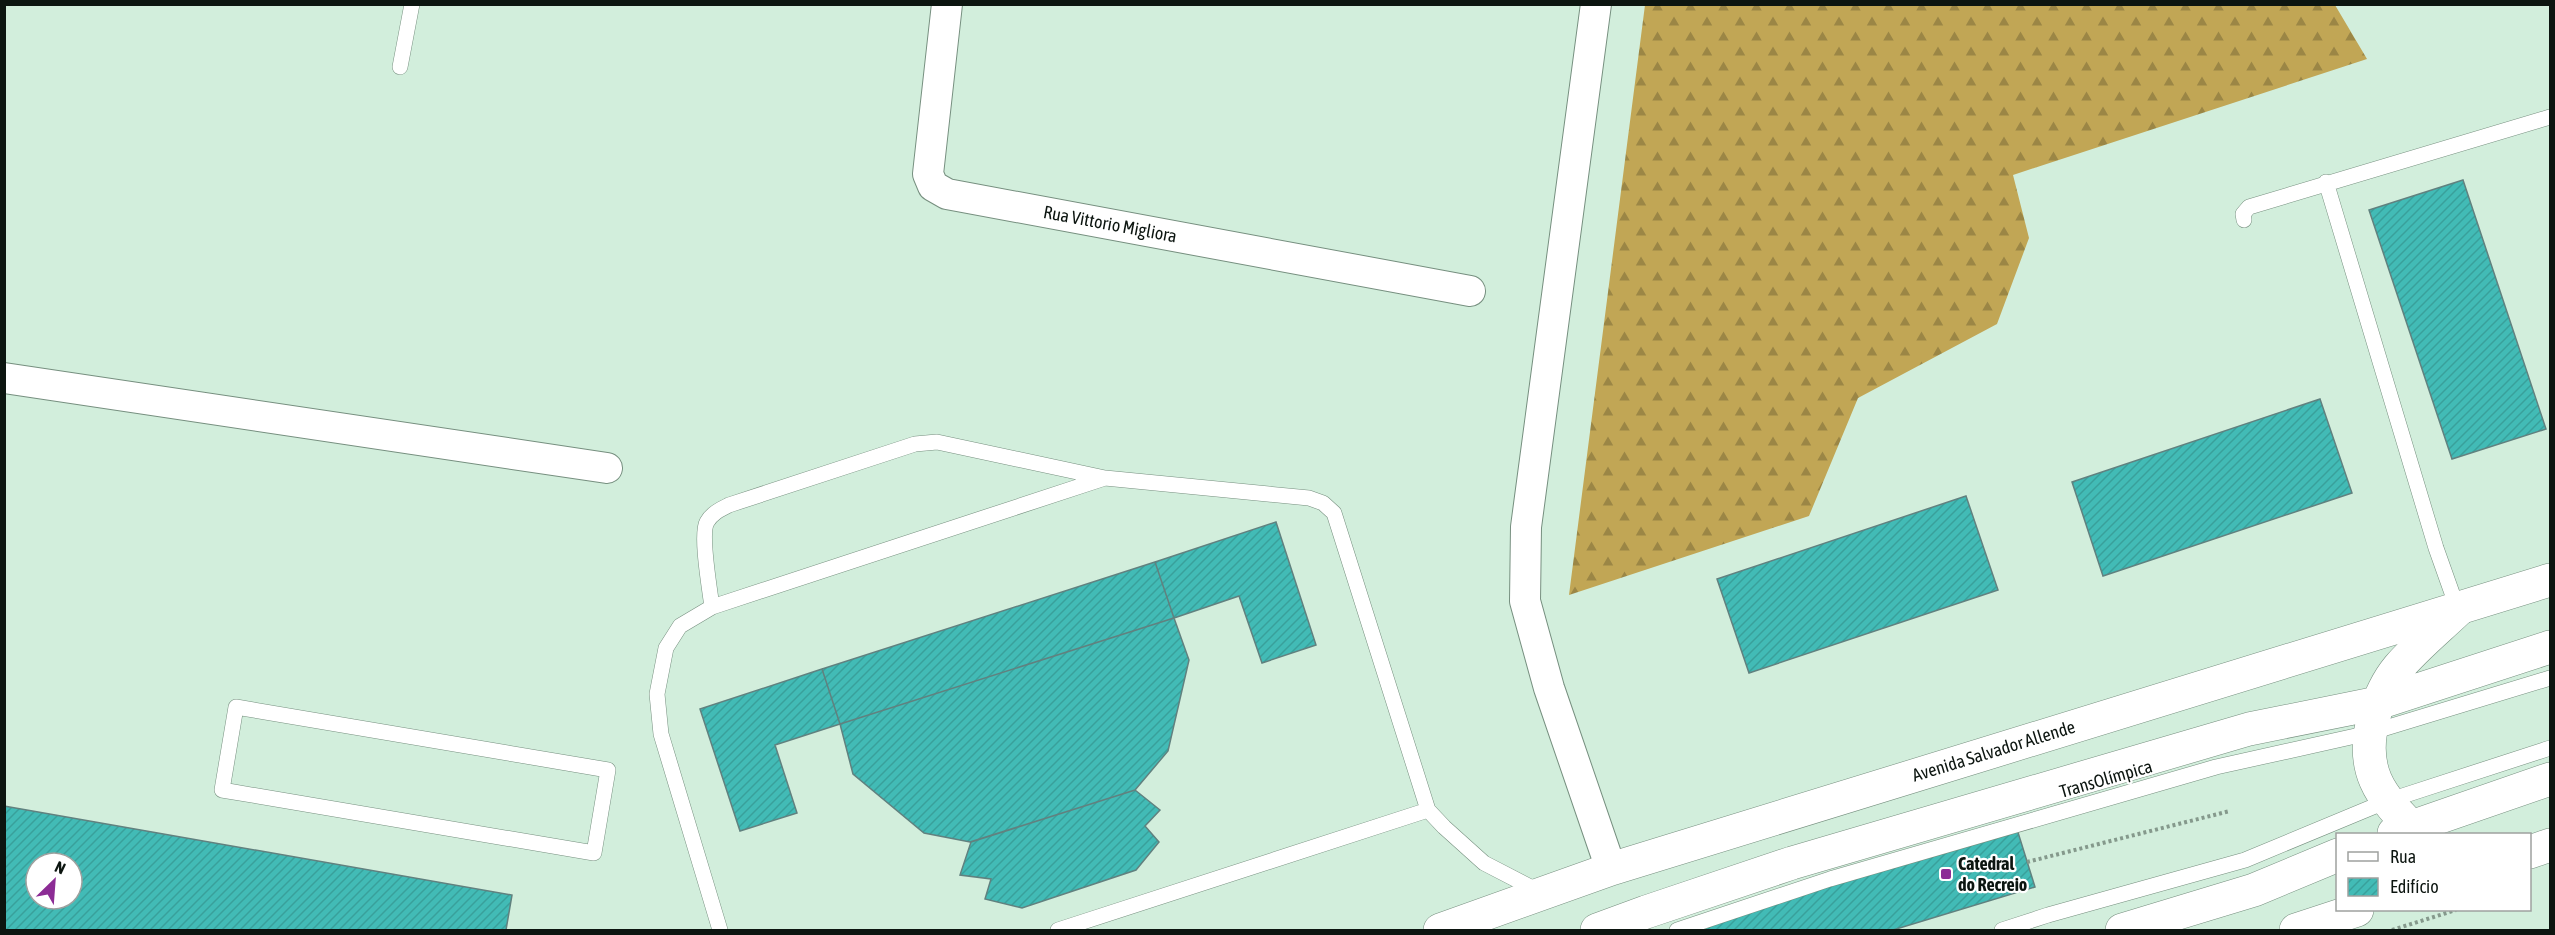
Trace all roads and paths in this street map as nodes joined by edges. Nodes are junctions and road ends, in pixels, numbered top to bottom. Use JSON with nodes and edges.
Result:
{"nodes":[{"id":1,"x":412,"y":4,"type":"edge"},
{"id":2,"x":948,"y":4,"type":"edge"},
{"id":3,"x":1596,"y":4,"type":"edge"},
{"id":4,"x":400,"y":67,"type":"dead end"},
{"id":5,"x":2550,"y":117,"type":"edge"},
{"id":6,"x":2326,"y":182,"type":"junction"},
{"id":7,"x":2244,"y":220,"type":"dead end"},
{"id":8,"x":1470,"y":291,"type":"dead end"},
{"id":9,"x":4,"y":378,"type":"edge"},
{"id":10,"x":607,"y":468,"type":"dead end"},
{"id":11,"x":1105,"y":478,"type":"junction"},
{"id":12,"x":2550,"y":580,"type":"edge"},
{"id":13,"x":712,"y":607,"type":"junction"},
{"id":14,"x":2458,"y":610,"type":"junction"},
{"id":15,"x":2550,"y":647,"type":"edge"},
{"id":16,"x":2550,"y":678,"type":"edge"},
{"id":17,"x":2373,"y":718,"type":"junction"},
{"id":18,"x":2550,"y":748,"type":"edge"},
{"id":19,"x":608,"y":770,"type":"joint"},
{"id":20,"x":2550,"y":779,"type":"edge"},
{"id":21,"x":2388,"y":801,"type":"junction"},
{"id":22,"x":1428,"y":810,"type":"junction"},
{"id":23,"x":2230,"y":811,"type":"dead end"},
{"id":24,"x":2407,"y":832,"type":"edge"},
{"id":25,"x":2550,"y":844,"type":"edge"},
{"id":26,"x":2531,"y":851,"type":"edge"},
{"id":27,"x":2336,"y":855,"type":"edge"},
{"id":28,"x":2027,"y":862,"type":"dead end"},
{"id":29,"x":1611,"y":869,"type":"junction"},
{"id":30,"x":1543,"y":893,"type":"junction"},
{"id":31,"x":2351,"y":911,"type":"edge"},
{"id":32,"x":2450,"y":911,"type":"edge"},
{"id":33,"x":720,"y":930,"type":"edge"},
{"id":34,"x":1058,"y":930,"type":"edge"},
{"id":35,"x":1440,"y":930,"type":"edge"},
{"id":36,"x":1597,"y":930,"type":"edge"},
{"id":37,"x":1677,"y":930,"type":"edge"},
{"id":38,"x":2002,"y":930,"type":"edge"},
{"id":39,"x":2122,"y":930,"type":"edge"},
{"id":40,"x":2296,"y":930,"type":"edge"},
{"id":41,"x":2392,"y":930,"type":"edge"}],
"edges":[{"from":1,"to":4,"type":"lane"},
{"from":2,"to":8,"type":"street","name":"Rua Vittorio Migliora"},
{"from":3,"to":29,"type":"street"},
{"from":5,"to":6,"type":"lane"},
{"from":6,"to":7,"type":"lane"},
{"from":6,"to":14,"type":"lane"},
{"from":9,"to":10,"type":"street"},
{"from":11,"to":13,"type":"lane"},
{"from":11,"to":13,"type":"lane"},
{"from":11,"to":22,"type":"lane"},
{"from":12,"to":14,"type":"main road","name":"Avenida Salvador Allende"},
{"from":13,"to":33,"type":"lane"},
{"from":14,"to":17,"type":"main road"},
{"from":14,"to":29,"type":"main road","name":"Avenida Salvador Allende"},
{"from":15,"to":17,"type":"main road"},
{"from":16,"to":17,"type":"lane","name":"TransOlímpica"},
{"from":17,"to":21,"type":"main road"},
{"from":17,"to":36,"type":"main road"},
{"from":17,"to":37,"type":"lane","name":"TransOlímpica"},
{"from":18,"to":21,"type":"lane"},
{"from":19,"to":19,"type":"lane"},
{"from":20,"to":24,"type":"main road"},
{"from":21,"to":24,"type":"main road"},
{"from":21,"to":38,"type":"lane"},
{"from":22,"to":30,"type":"lane"},
{"from":22,"to":34,"type":"lane"},
{"from":23,"to":28,"type":"path"},
{"from":25,"to":26,"type":"main road"},
{"from":27,"to":39,"type":"main road"},
{"from":29,"to":30,"type":"main road","name":"Avenida Salvador Allende"},
{"from":30,"to":35,"type":"main road","name":"Avenida Salvador Allende"},
{"from":31,"to":40,"type":"main road"},
{"from":32,"to":41,"type":"path"}]}
